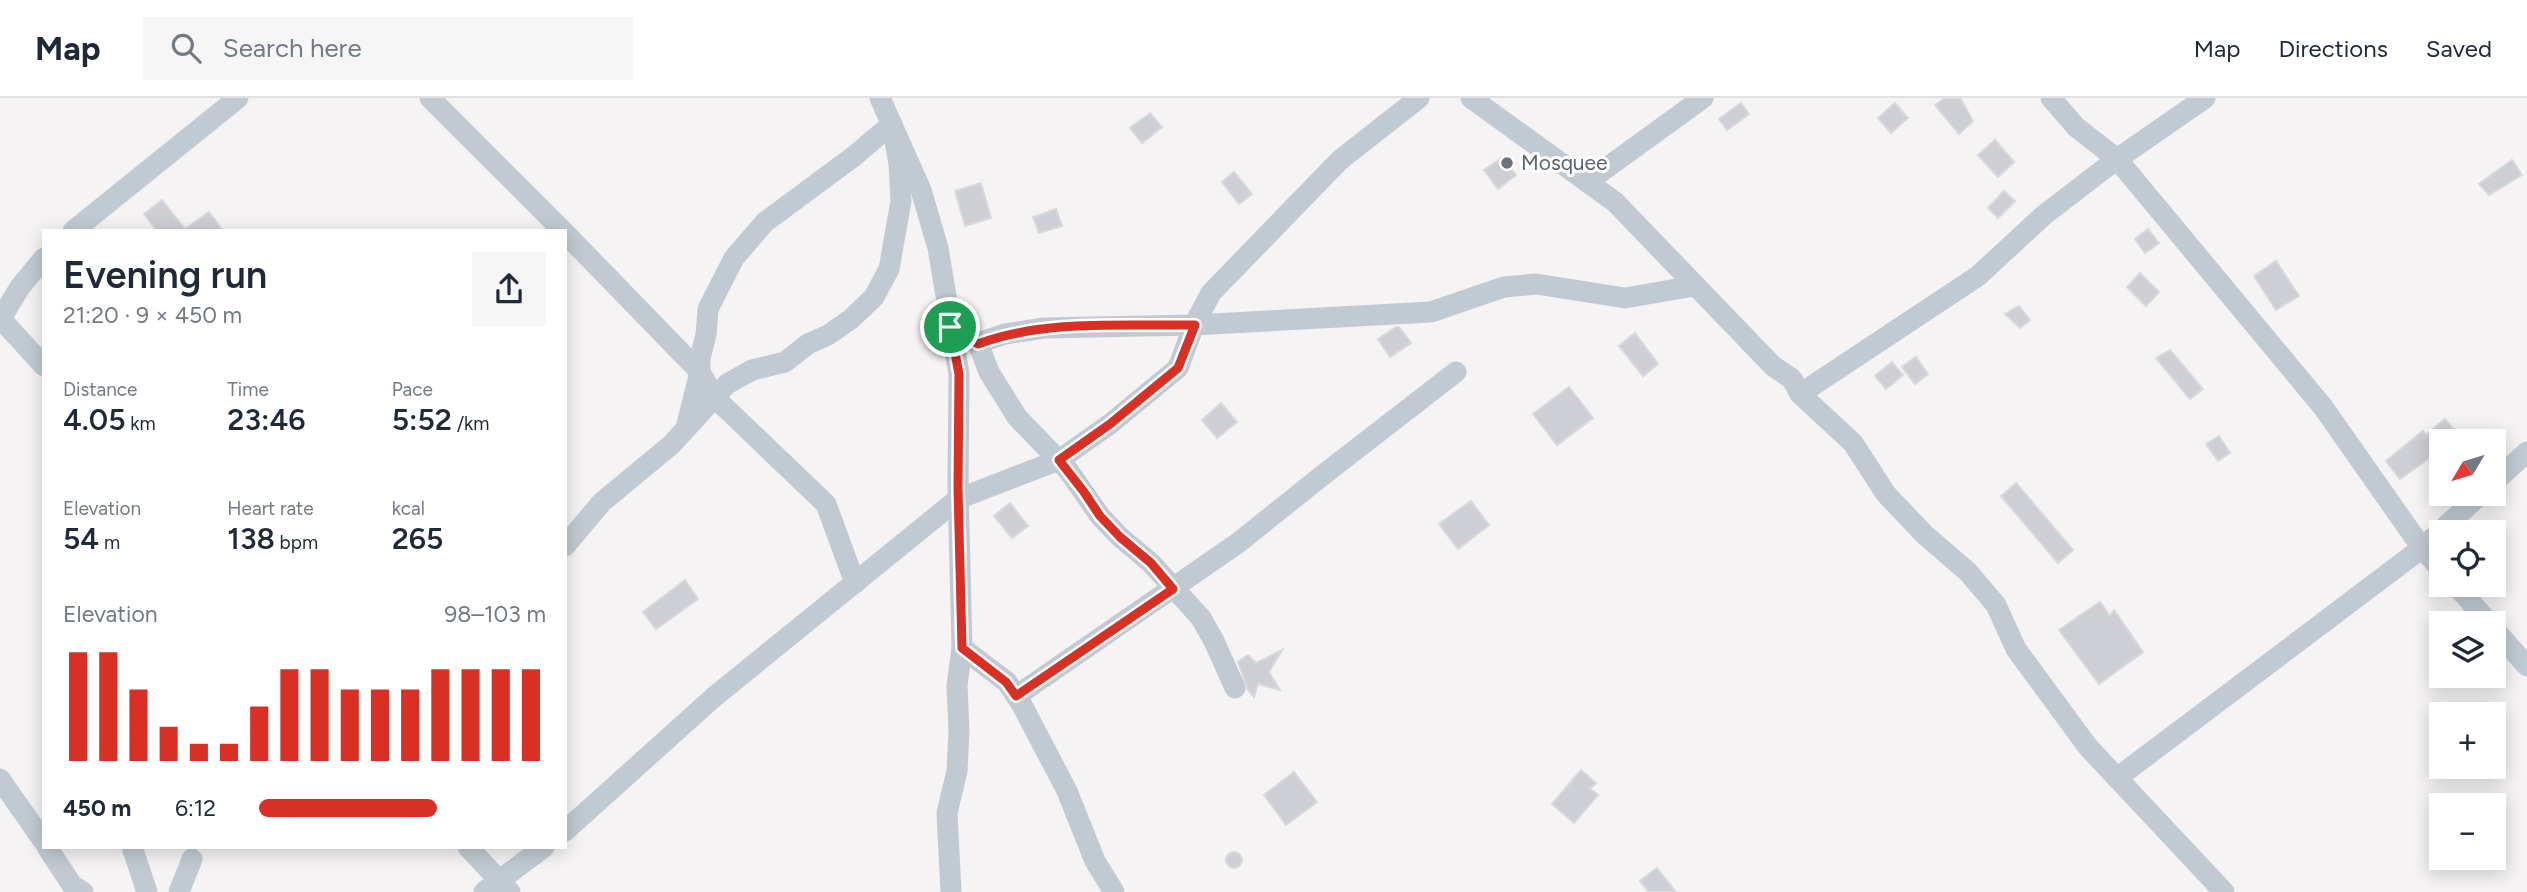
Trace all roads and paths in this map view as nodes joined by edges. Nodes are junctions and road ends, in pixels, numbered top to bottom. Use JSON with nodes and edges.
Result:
{"nodes":[{"id":1,"x":238,"y":98,"type":"edge"},
{"id":2,"x":430,"y":98,"type":"edge"},
{"id":3,"x":880,"y":98,"type":"edge"},
{"id":4,"x":1419,"y":98,"type":"edge"},
{"id":5,"x":1471,"y":98,"type":"edge"},
{"id":6,"x":1703,"y":98,"type":"edge"},
{"id":7,"x":2051,"y":98,"type":"edge"},
{"id":8,"x":2205,"y":98,"type":"edge"},
{"id":9,"x":892,"y":124,"type":"junction"},
{"id":10,"x":2117,"y":159,"type":"junction"},
{"id":11,"x":1587,"y":182,"type":"junction"},
{"id":12,"x":76,"y":229,"type":"edge"},
{"id":13,"x":561,"y":229,"type":"edge"},
{"id":14,"x":567,"y":235,"type":"edge"},
{"id":15,"x":42,"y":260,"type":"edge"},
{"id":16,"x":1694,"y":286,"type":"junction"},
{"id":17,"x":0,"y":319,"type":"edge"},
{"id":18,"x":1195,"y":325,"type":"junction"},
{"id":19,"x":950,"y":327,"type":"junction"},
{"id":20,"x":978,"y":344,"type":"junction"},
{"id":21,"x":42,"y":364,"type":"edge"},
{"id":22,"x":700,"y":372,"type":"junction"},
{"id":23,"x":1456,"y":372,"type":"dead end"},
{"id":24,"x":1800,"y":394,"type":"junction"},
{"id":25,"x":714,"y":397,"type":"junction"},
{"id":26,"x":686,"y":428,"type":"junction"},
{"id":27,"x":2527,"y":452,"type":"edge"},
{"id":28,"x":1059,"y":460,"type":"junction"},
{"id":29,"x":2506,"y":471,"type":"edge"},
{"id":30,"x":958,"y":499,"type":"junction"},
{"id":31,"x":2468,"y":506,"type":"edge"},
{"id":32,"x":567,"y":544,"type":"edge"},
{"id":33,"x":2422,"y":548,"type":"junction"},
{"id":34,"x":2429,"y":556,"type":"edge"},
{"id":35,"x":855,"y":583,"type":"junction"},
{"id":36,"x":1173,"y":589,"type":"junction"},
{"id":37,"x":2466,"y":597,"type":"edge"},
{"id":38,"x":2479,"y":611,"type":"edge"},
{"id":39,"x":2506,"y":642,"type":"edge"},
{"id":40,"x":962,"y":648,"type":"junction"},
{"id":41,"x":2527,"y":666,"type":"edge"},
{"id":42,"x":1235,"y":688,"type":"dead end"},
{"id":43,"x":1016,"y":696,"type":"junction"},
{"id":44,"x":0,"y":779,"type":"edge"},
{"id":45,"x":2117,"y":779,"type":"junction"},
{"id":46,"x":567,"y":829,"type":"edge"},
{"id":47,"x":42,"y":839,"type":"edge"},
{"id":48,"x":48,"y":849,"type":"edge"},
{"id":49,"x":133,"y":849,"type":"edge"},
{"id":50,"x":469,"y":849,"type":"edge"},
{"id":51,"x":542,"y":849,"type":"edge"},
{"id":52,"x":192,"y":859,"type":"dead end"},
{"id":53,"x":498,"y":888,"type":"edge"},
{"id":54,"x":83,"y":892,"type":"edge"},
{"id":55,"x":147,"y":892,"type":"edge"},
{"id":56,"x":179,"y":892,"type":"edge"},
{"id":57,"x":951,"y":892,"type":"edge"},
{"id":58,"x":1114,"y":892,"type":"edge"},
{"id":59,"x":2224,"y":892,"type":"edge"}],
"edges":[{"from":1,"to":12,"type":"street"},
{"from":2,"to":13,"type":"street"},
{"from":3,"to":9,"type":"street"},
{"from":4,"to":18,"type":"street"},
{"from":5,"to":11,"type":"street"},
{"from":6,"to":11,"type":"street"},
{"from":7,"to":10,"type":"street"},
{"from":8,"to":10,"type":"street"},
{"from":9,"to":19,"type":"street"},
{"from":9,"to":22,"type":"street"},
{"from":9,"to":25,"type":"street"},
{"from":10,"to":24,"type":"street"},
{"from":10,"to":33,"type":"street"},
{"from":11,"to":16,"type":"street"},
{"from":14,"to":22,"type":"street"},
{"from":15,"to":17,"type":"street"},
{"from":16,"to":18,"type":"street"},
{"from":16,"to":24,"type":"street"},
{"from":17,"to":21,"type":"street"},
{"from":18,"to":20,"type":"street"},
{"from":18,"to":28,"type":"street"},
{"from":19,"to":20,"type":"street"},
{"from":19,"to":30,"type":"street"},
{"from":20,"to":28,"type":"street"},
{"from":22,"to":25,"type":"street"},
{"from":22,"to":26,"type":"street"},
{"from":23,"to":36,"type":"street"},
{"from":24,"to":45,"type":"street"},
{"from":25,"to":26,"type":"street"},
{"from":25,"to":35,"type":"street"},
{"from":26,"to":32,"type":"street"},
{"from":27,"to":29,"type":"street"},
{"from":28,"to":30,"type":"street"},
{"from":28,"to":36,"type":"street"},
{"from":30,"to":35,"type":"street"},
{"from":30,"to":40,"type":"street"},
{"from":31,"to":33,"type":"street"},
{"from":33,"to":34,"type":"street"},
{"from":33,"to":45,"type":"street"},
{"from":35,"to":46,"type":"street"},
{"from":36,"to":42,"type":"street"},
{"from":36,"to":43,"type":"street"},
{"from":37,"to":38,"type":"street"},
{"from":39,"to":41,"type":"street"},
{"from":40,"to":43,"type":"street"},
{"from":40,"to":57,"type":"street"},
{"from":43,"to":58,"type":"street"},
{"from":44,"to":47,"type":"street"},
{"from":45,"to":59,"type":"street"},
{"from":48,"to":54,"type":"street"},
{"from":49,"to":55,"type":"street"},
{"from":50,"to":53,"type":"street"},
{"from":51,"to":53,"type":"street"},
{"from":52,"to":56,"type":"street"}]}
